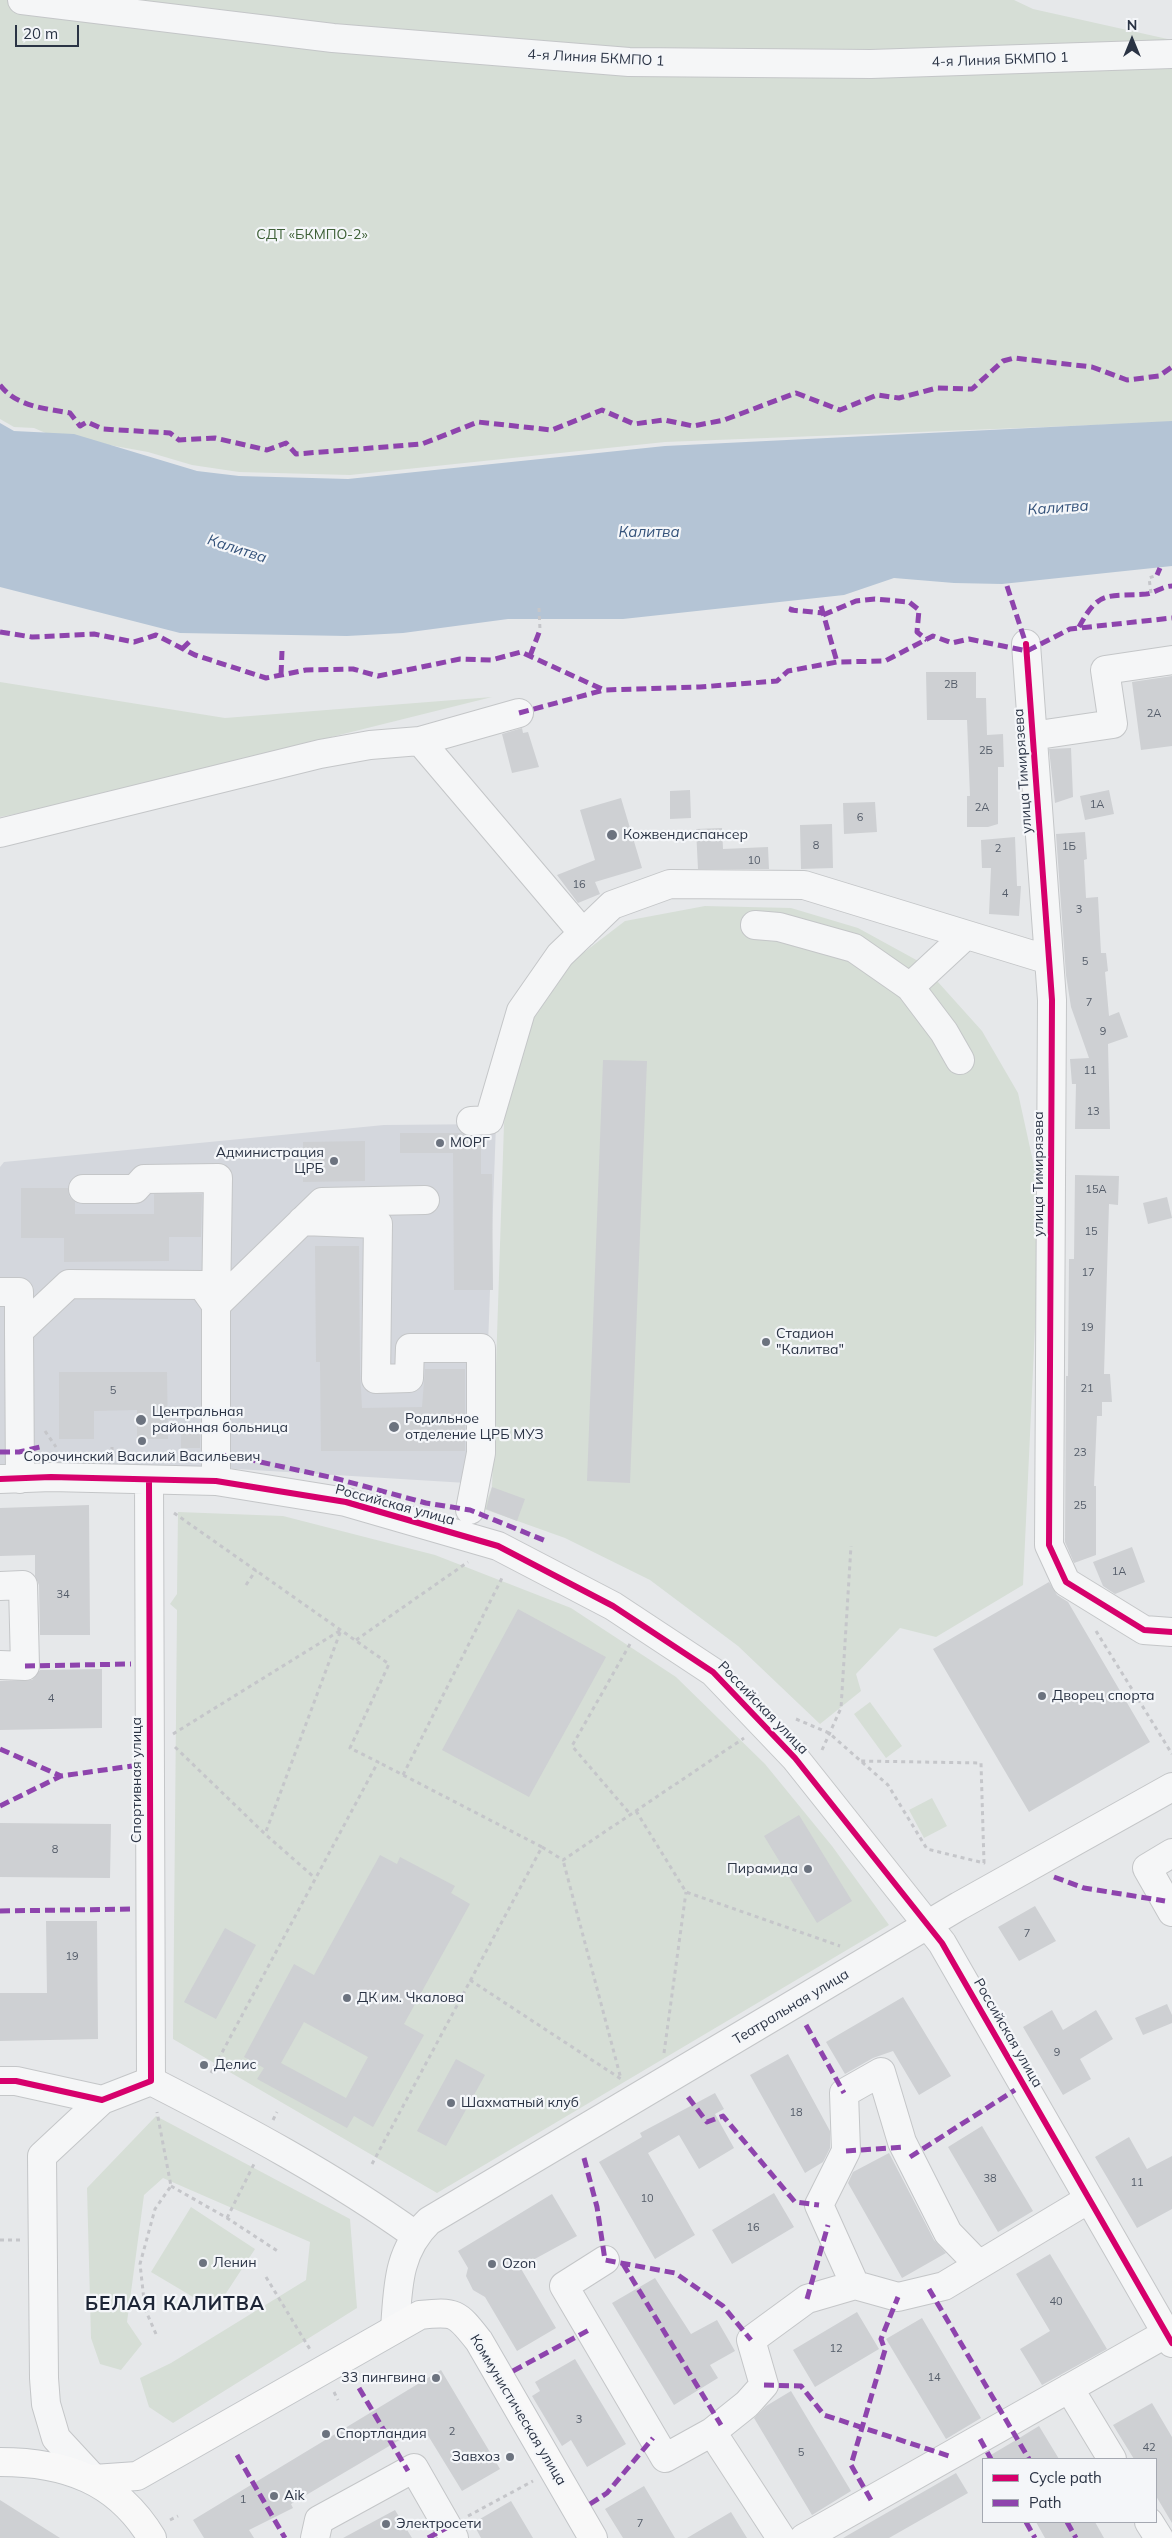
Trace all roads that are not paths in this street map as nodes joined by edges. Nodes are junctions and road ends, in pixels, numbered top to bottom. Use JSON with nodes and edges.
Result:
{"nodes":[{"id":1,"x":22,"y":0,"type":"edge"},
{"id":2,"x":1172,"y":54,"type":"edge"},
{"id":3,"x":1026,"y":644,"type":"dead end"},
{"id":4,"x":1172,"y":660,"type":"edge"},
{"id":5,"x":519,"y":712,"type":"dead end"},
{"id":6,"x":1045,"y":734,"type":"dead end"},
{"id":7,"x":420,"y":742,"type":"junction"},
{"id":8,"x":0,"y":834,"type":"edge"},
{"id":9,"x":755,"y":925,"type":"dead end"},
{"id":10,"x":583,"y":933,"type":"junction"},
{"id":11,"x":966,"y":934,"type":"junction"},
{"id":12,"x":1049,"y":960,"type":"junction"},
{"id":13,"x":910,"y":987,"type":"junction"},
{"id":14,"x":960,"y":1060,"type":"dead end"},
{"id":15,"x":471,"y":1121,"type":"dead end"},
{"id":16,"x":83,"y":1189,"type":"dead end"},
{"id":17,"x":425,"y":1200,"type":"dead end"},
{"id":18,"x":302,"y":1221,"type":"junction"},
{"id":19,"x":0,"y":1292,"type":"edge"},
{"id":20,"x":216,"y":1305,"type":"junction"},
{"id":21,"x":13,"y":1346,"type":"edge"},
{"id":22,"x":10,"y":1479,"type":"edge"},
{"id":23,"x":149,"y":1480,"type":"junction"},
{"id":24,"x":216,"y":1481,"type":"junction"},
{"id":25,"x":470,"y":1510,"type":"dead end"},
{"id":26,"x":0,"y":1586,"type":"edge"},
{"id":27,"x":1172,"y":1632,"type":"edge"},
{"id":28,"x":0,"y":1665,"type":"edge"},
{"id":29,"x":1172,"y":1786,"type":"edge"},
{"id":30,"x":1172,"y":1853,"type":"edge"},
{"id":31,"x":1172,"y":1912,"type":"edge"},
{"id":32,"x":929,"y":1926,"type":"junction"},
{"id":33,"x":0,"y":2081,"type":"edge"},
{"id":34,"x":151,"y":2081,"type":"junction"},
{"id":35,"x":102,"y":2100,"type":"junction"},
{"id":36,"x":1089,"y":2199,"type":"junction"},
{"id":37,"x":415,"y":2235,"type":"junction"},
{"id":38,"x":606,"y":2260,"type":"dead end"},
{"id":39,"x":979,"y":2265,"type":"junction"},
{"id":40,"x":855,"y":2285,"type":"junction"},
{"id":41,"x":395,"y":2329,"type":"junction"},
{"id":42,"x":1169,"y":2338,"type":"edge"},
{"id":43,"x":1069,"y":2388,"type":"junction"},
{"id":44,"x":712,"y":2432,"type":"junction"},
{"id":45,"x":1111,"y":2458,"type":"edge"},
{"id":46,"x":0,"y":2462,"type":"edge"},
{"id":47,"x":94,"y":2479,"type":"junction"},
{"id":48,"x":1150,"y":2523,"type":"edge"},
{"id":49,"x":451,"y":2532,"type":"edge"},
{"id":50,"x":812,"y":2536,"type":"edge"},
{"id":51,"x":152,"y":2538,"type":"edge"},
{"id":52,"x":316,"y":2538,"type":"edge"},
{"id":53,"x":593,"y":2538,"type":"edge"},
{"id":54,"x":782,"y":2538,"type":"edge"},
{"id":55,"x":1159,"y":2538,"type":"edge"}],
"edges":[{"from":1,"to":2,"type":"street","name":"4-я Линия БКМПО 1"},
{"from":3,"to":12,"type":"street","name":"улица Тимирязева"},
{"from":4,"to":6,"type":"street"},
{"from":5,"to":7,"type":"street"},
{"from":7,"to":8,"type":"street"},
{"from":7,"to":10,"type":"street"},
{"from":9,"to":13,"type":"street"},
{"from":10,"to":11,"type":"street"},
{"from":10,"to":15,"type":"street"},
{"from":11,"to":12,"type":"street"},
{"from":11,"to":13,"type":"street"},
{"from":12,"to":27,"type":"street","name":"улица Тимирязева"},
{"from":13,"to":14,"type":"street"},
{"from":16,"to":20,"type":"street"},
{"from":17,"to":18,"type":"street"},
{"from":18,"to":20,"type":"street"},
{"from":18,"to":25,"type":"street"},
{"from":19,"to":21,"type":"street"},
{"from":20,"to":21,"type":"street"},
{"from":20,"to":24,"type":"street"},
{"from":21,"to":22,"type":"street"},
{"from":22,"to":23,"type":"street","name":"Российская улица"},
{"from":23,"to":24,"type":"street","name":"Российская улица"},
{"from":23,"to":34,"type":"street","name":"Спортивная улица"},
{"from":24,"to":32,"type":"street","name":"Российская улица"},
{"from":26,"to":28,"type":"street"},
{"from":29,"to":32,"type":"street","name":"Театральная улица"},
{"from":30,"to":31,"type":"street"},
{"from":32,"to":36,"type":"street","name":"Российская улица"},
{"from":32,"to":37,"type":"street","name":"Театральная улица"},
{"from":33,"to":35,"type":"street"},
{"from":34,"to":35,"type":"street"},
{"from":34,"to":37,"type":"street"},
{"from":35,"to":47,"type":"street"},
{"from":36,"to":39,"type":"street"},
{"from":36,"to":42,"type":"street","name":"Российская улица"},
{"from":37,"to":41,"type":"street","name":"Театральная улица"},
{"from":38,"to":44,"type":"street"},
{"from":39,"to":40,"type":"street"},
{"from":39,"to":40,"type":"street"},
{"from":40,"to":44,"type":"street"},
{"from":41,"to":47,"type":"main road","name":"Коммунистическая улица"},
{"from":41,"to":53,"type":"main road","name":"Коммунистическая улица"},
{"from":42,"to":43,"type":"street"},
{"from":43,"to":45,"type":"street"},
{"from":43,"to":50,"type":"street"},
{"from":44,"to":54,"type":"street"},
{"from":46,"to":47,"type":"main road"},
{"from":47,"to":51,"type":"main road"},
{"from":48,"to":55,"type":"street"},
{"from":49,"to":52,"type":"street"}]}
